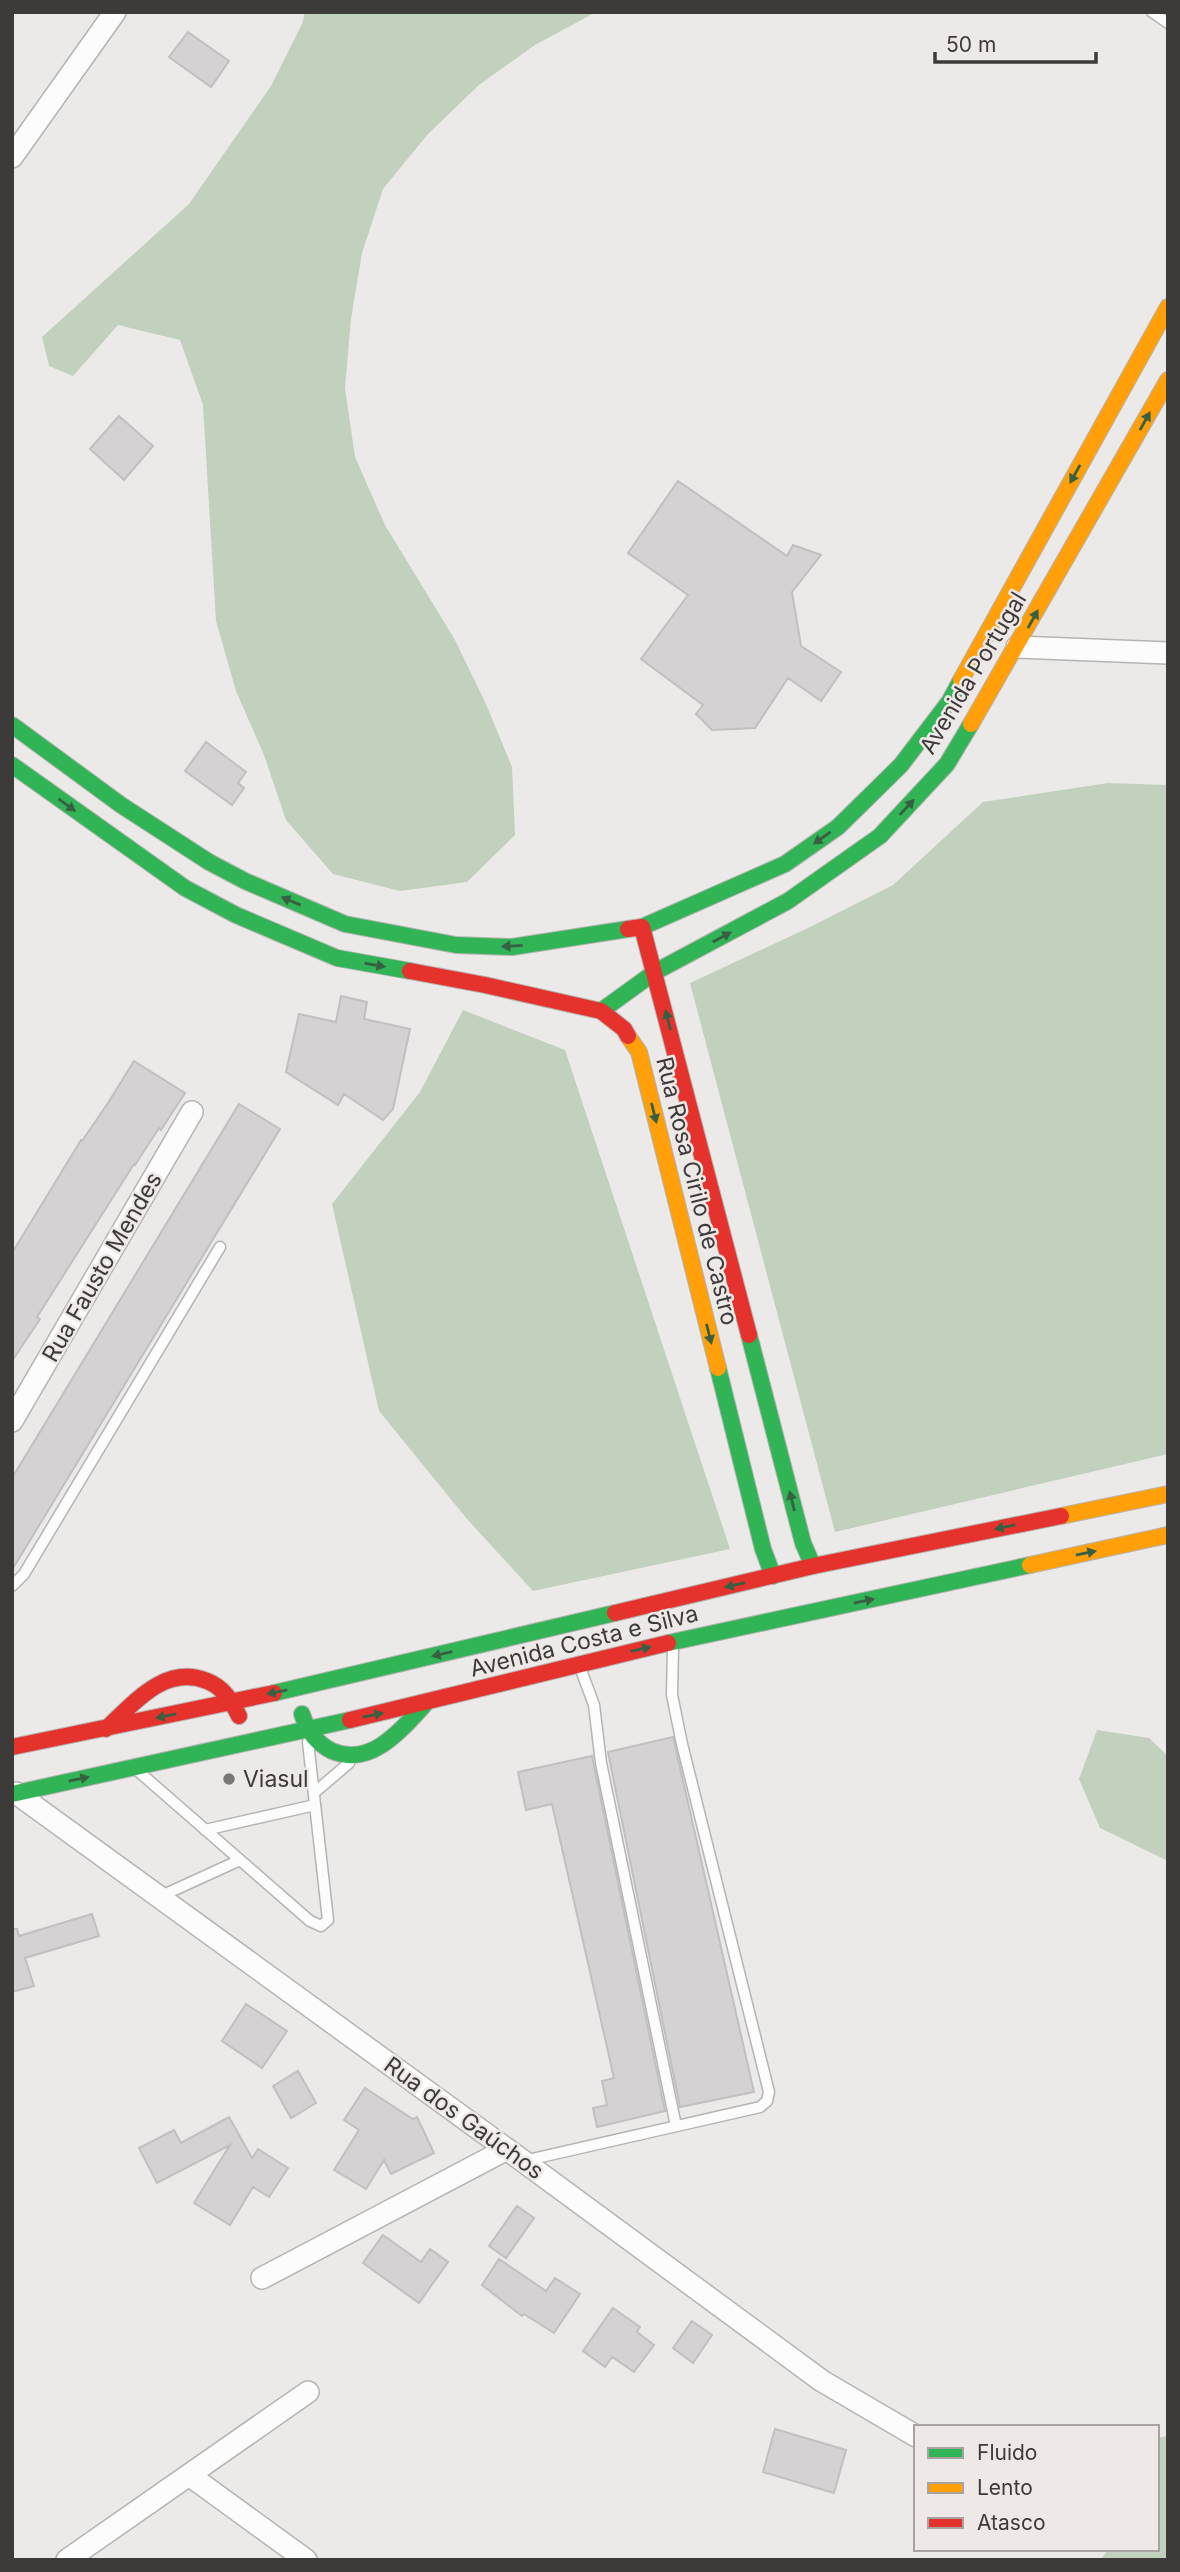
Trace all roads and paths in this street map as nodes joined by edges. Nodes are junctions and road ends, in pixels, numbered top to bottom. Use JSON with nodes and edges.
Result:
{"nodes":[{"id":1,"x":116,"y":12,"type":"edge"},
{"id":2,"x":1152,"y":12,"type":"edge"},
{"id":3,"x":1168,"y":23,"type":"edge"},
{"id":4,"x":12,"y":157,"type":"edge"},
{"id":5,"x":1168,"y":307,"type":"edge"},
{"id":6,"x":1168,"y":380,"type":"edge"},
{"id":7,"x":1017,"y":647,"type":"junction"},
{"id":8,"x":1168,"y":653,"type":"edge"},
{"id":9,"x":12,"y":725,"type":"edge"},
{"id":10,"x":12,"y":765,"type":"edge"},
{"id":11,"x":121,"y":805,"type":"junction"},
{"id":12,"x":101,"y":830,"type":"junction"},
{"id":13,"x":642,"y":927,"type":"junction"},
{"id":14,"x":341,"y":941,"type":"junction"},
{"id":15,"x":655,"y":972,"type":"junction"},
{"id":16,"x":601,"y":1011,"type":"junction"},
{"id":17,"x":192,"y":1112,"type":"dead end"},
{"id":18,"x":220,"y":1247,"type":"dead end"},
{"id":19,"x":12,"y":1421,"type":"edge"},
{"id":20,"x":1168,"y":1494,"type":"edge"},
{"id":21,"x":1168,"y":1535,"type":"edge"},
{"id":22,"x":813,"y":1566,"type":"junction"},
{"id":23,"x":773,"y":1576,"type":"junction"},
{"id":24,"x":12,"y":1586,"type":"edge"},
{"id":25,"x":673,"y":1642,"type":"junction"},
{"id":26,"x":579,"y":1664,"type":"junction"},
{"id":27,"x":320,"y":1683,"type":"junction"},
{"id":28,"x":233,"y":1702,"type":"junction"},
{"id":29,"x":426,"y":1703,"type":"junction"},
{"id":30,"x":306,"y":1729,"type":"junction"},
{"id":31,"x":105,"y":1730,"type":"junction"},
{"id":32,"x":228,"y":1746,"type":"junction"},
{"id":33,"x":12,"y":1747,"type":"edge"},
{"id":34,"x":356,"y":1757,"type":"junction"},
{"id":35,"x":133,"y":1767,"type":"junction"},
{"id":36,"x":14,"y":1793,"type":"edge"},
{"id":37,"x":314,"y":1799,"type":"junction"},
{"id":38,"x":205,"y":1830,"type":"junction"},
{"id":39,"x":240,"y":1860,"type":"junction"},
{"id":40,"x":159,"y":1897,"type":"junction"},
{"id":41,"x":676,"y":2126,"type":"junction"},
{"id":42,"x":515,"y":2155,"type":"junction"},
{"id":43,"x":262,"y":2278,"type":"dead end"},
{"id":44,"x":308,"y":2392,"type":"dead end"},
{"id":45,"x":914,"y":2435,"type":"edge"},
{"id":46,"x":189,"y":2475,"type":"junction"},
{"id":47,"x":68,"y":2560,"type":"edge"},
{"id":48,"x":306,"y":2560,"type":"edge"}],
"edges":[{"from":1,"to":4,"type":"street"},
{"from":2,"to":3,"type":"lane"},
{"from":5,"to":13,"type":"main road","name":"Avenida Portugal","one_way":true},
{"from":7,"to":6,"type":"main road","name":"Avenida Portugal","one_way":true},
{"from":7,"to":8,"type":"street"},
{"from":15,"to":7,"type":"main road","name":"Avenida Portugal","one_way":true},
{"from":9,"to":11,"type":"main road"},
{"from":10,"to":12,"type":"main road","name":"Rua Rosa Cirilo de Castro","one_way":true},
{"from":11,"to":12,"type":"main road"},
{"from":14,"to":11,"type":"main road","one_way":true},
{"from":12,"to":14,"type":"main road","name":"Rua Rosa Cirilo de Castro"},
{"from":13,"to":14,"type":"main road","name":"Avenida Portugal","one_way":true},
{"from":13,"to":15,"type":"main road"},
{"from":14,"to":16,"type":"main road","name":"Rua Rosa Cirilo de Castro","one_way":true},
{"from":15,"to":16,"type":"main road","name":"Avenida Portugal"},
{"from":22,"to":15,"type":"main road","one_way":true},
{"from":16,"to":23,"type":"main road","name":"Rua Rosa Cirilo de Castro","one_way":true},
{"from":17,"to":19,"type":"street","name":"Rua Fausto Mendes"},
{"from":18,"to":24,"type":"lane"},
{"from":20,"to":22,"type":"main road","name":"Avenida Costa e Silva","one_way":true},
{"from":25,"to":21,"type":"main road","name":"Avenida Costa e Silva","one_way":true},
{"from":22,"to":23,"type":"main road","name":"Avenida Costa e Silva"},
{"from":23,"to":27,"type":"main road","name":"Avenida Costa e Silva","one_way":true},
{"from":26,"to":25,"type":"main road","name":"Avenida Costa e Silva","one_way":true},
{"from":25,"to":41,"type":"lane"},
{"from":26,"to":29,"type":"main road","name":"Avenida Costa e Silva"},
{"from":26,"to":41,"type":"lane"},
{"from":27,"to":28,"type":"main road","name":"Avenida Costa e Silva","one_way":true},
{"from":27,"to":30,"type":"main road"},
{"from":28,"to":31,"type":"main road","name":"Avenida Costa e Silva","one_way":true},
{"from":28,"to":31,"type":"main road"},
{"from":28,"to":32,"type":"main road"},
{"from":30,"to":29,"type":"main road","name":"Avenida Costa e Silva","one_way":true},
{"from":29,"to":34,"type":"main road"},
{"from":30,"to":32,"type":"main road","name":"Avenida Costa e Silva"},
{"from":30,"to":34,"type":"main road"},
{"from":30,"to":37,"type":"lane"},
{"from":31,"to":33,"type":"main road","name":"Avenida Costa e Silva"},
{"from":32,"to":35,"type":"main road","name":"Avenida Costa e Silva"},
{"from":34,"to":37,"type":"lane"},
{"from":36,"to":35,"type":"main road","name":"Avenida Costa e Silva","one_way":true},
{"from":35,"to":38,"type":"lane"},
{"from":36,"to":40,"type":"street","name":"Rua dos Gaúchos"},
{"from":37,"to":38,"type":"lane"},
{"from":37,"to":39,"type":"lane"},
{"from":38,"to":39,"type":"lane"},
{"from":39,"to":40,"type":"lane"},
{"from":40,"to":42,"type":"street","name":"Rua dos Gaúchos"},
{"from":41,"to":42,"type":"lane"},
{"from":42,"to":43,"type":"street"},
{"from":42,"to":45,"type":"street","name":"Rua dos Gaúchos"},
{"from":44,"to":46,"type":"street"},
{"from":46,"to":47,"type":"street"},
{"from":46,"to":48,"type":"street"}]}
